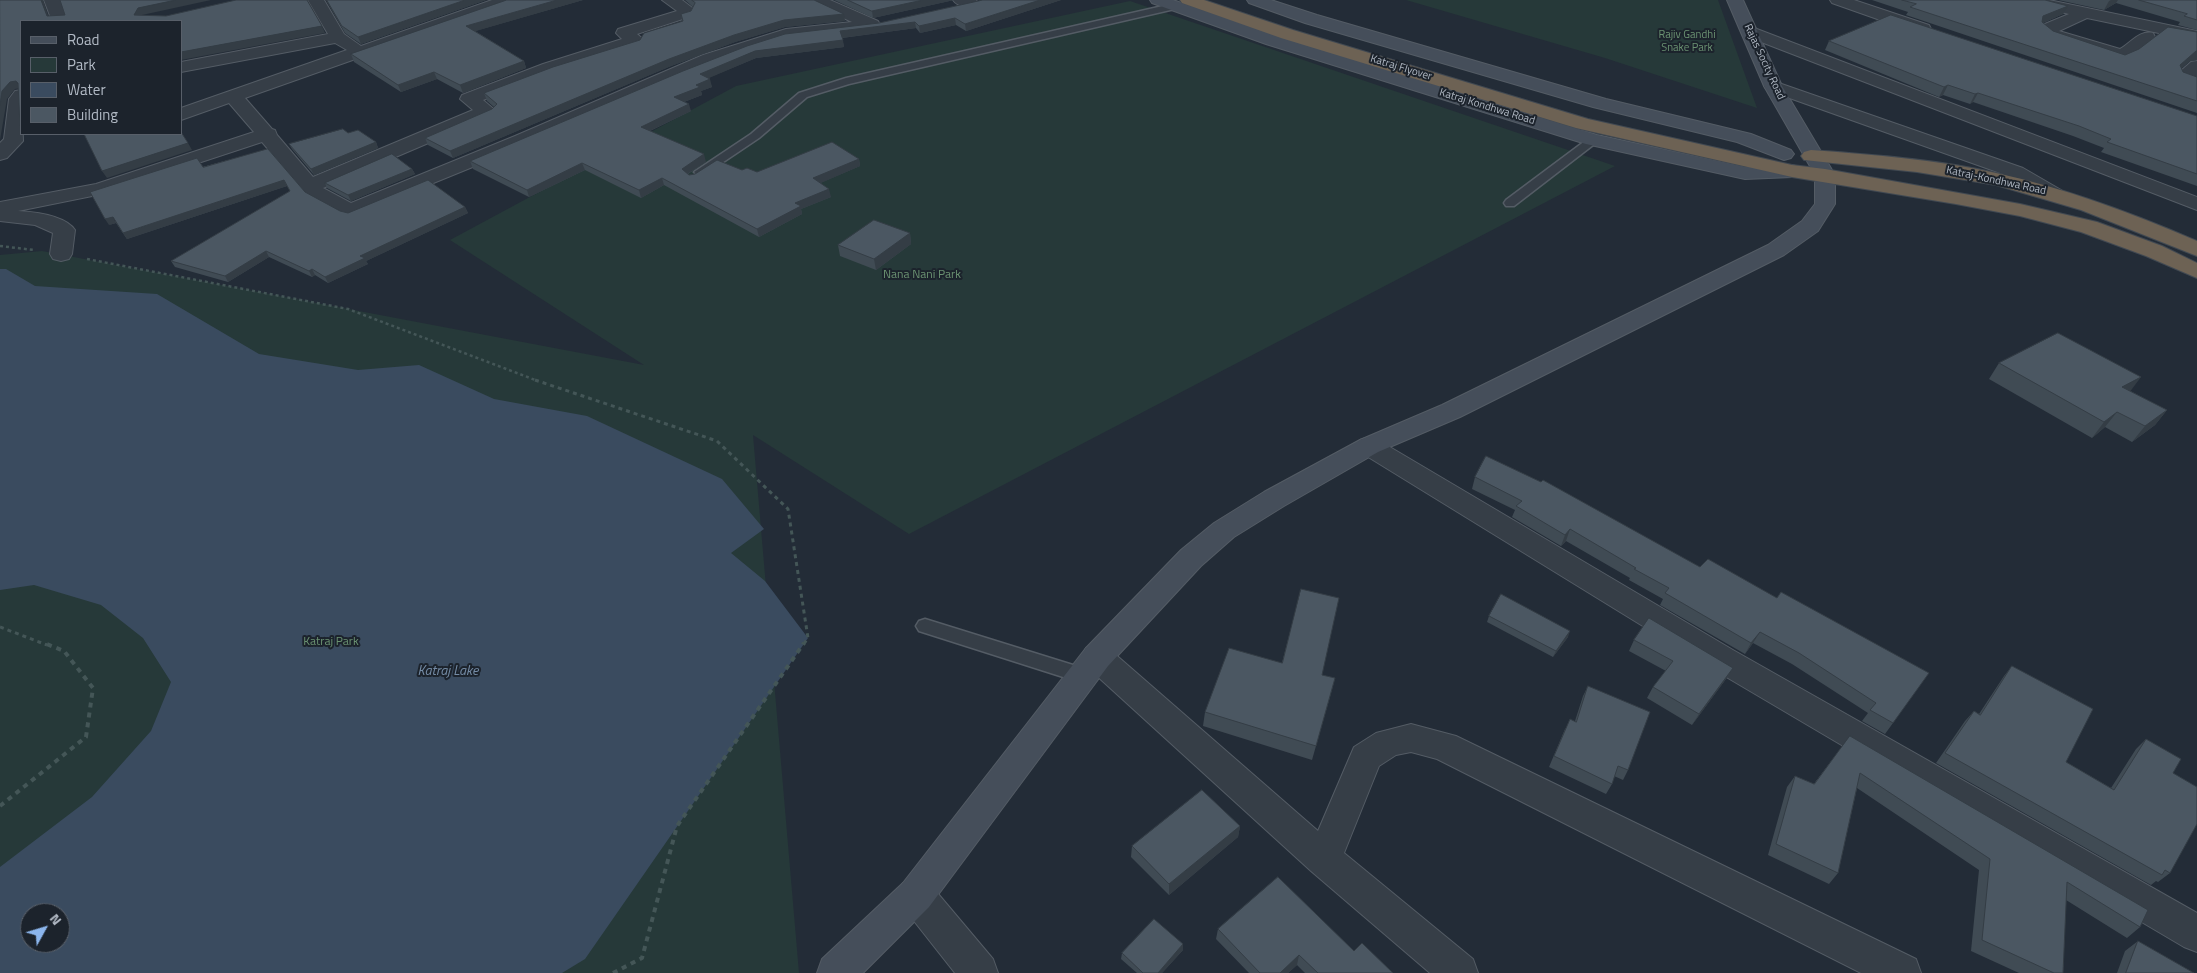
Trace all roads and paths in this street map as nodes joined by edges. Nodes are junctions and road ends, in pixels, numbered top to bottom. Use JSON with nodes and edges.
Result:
{"nodes":[{"id":1,"x":52,"y":0,"type":"edge"},
{"id":2,"x":316,"y":0,"type":"edge"},
{"id":3,"x":670,"y":0,"type":"edge"},
{"id":4,"x":817,"y":0,"type":"edge"},
{"id":5,"x":1158,"y":0,"type":"edge"},
{"id":6,"x":1223,"y":0,"type":"edge"},
{"id":7,"x":1255,"y":0,"type":"edge"},
{"id":8,"x":1736,"y":0,"type":"edge"},
{"id":9,"x":1838,"y":0,"type":"edge"},
{"id":10,"x":2031,"y":0,"type":"edge"},
{"id":11,"x":503,"y":1,"type":"edge"},
{"id":12,"x":972,"y":1,"type":"edge"},
{"id":13,"x":1182,"y":3,"type":"edge"},
{"id":14,"x":945,"y":10,"type":"edge"},
{"id":15,"x":2076,"y":17,"type":"junction"},
{"id":16,"x":2106,"y":17,"type":"junction"},
{"id":17,"x":60,"y":20,"type":"edge"},
{"id":18,"x":1749,"y":31,"type":"junction"},
{"id":19,"x":1942,"y":35,"type":"edge"},
{"id":20,"x":2197,"y":36,"type":"edge"},
{"id":21,"x":338,"y":37,"type":"junction"},
{"id":22,"x":2144,"y":39,"type":"junction"},
{"id":23,"x":360,"y":51,"type":"junction"},
{"id":24,"x":2192,"y":55,"type":"edge"},
{"id":25,"x":182,"y":67,"type":"edge"},
{"id":26,"x":2197,"y":83,"type":"edge"},
{"id":27,"x":1773,"y":86,"type":"junction"},
{"id":28,"x":233,"y":96,"type":"junction"},
{"id":29,"x":20,"y":97,"type":"edge"},
{"id":30,"x":182,"y":114,"type":"edge"},
{"id":31,"x":268,"y":134,"type":"junction"},
{"id":32,"x":1593,"y":140,"type":"junction"},
{"id":33,"x":0,"y":154,"type":"edge"},
{"id":34,"x":1740,"y":154,"type":"junction"},
{"id":35,"x":1788,"y":162,"type":"junction"},
{"id":36,"x":1820,"y":165,"type":"junction"},
{"id":37,"x":692,"y":177,"type":"edge"},
{"id":38,"x":310,"y":186,"type":"junction"},
{"id":39,"x":2054,"y":194,"type":"junction"},
{"id":40,"x":1510,"y":203,"type":"dead end"},
{"id":41,"x":2197,"y":204,"type":"edge"},
{"id":42,"x":0,"y":208,"type":"edge"},
{"id":43,"x":0,"y":215,"type":"edge"},
{"id":44,"x":0,"y":246,"type":"edge"},
{"id":45,"x":2197,"y":249,"type":"edge"},
{"id":46,"x":61,"y":254,"type":"junction"},
{"id":47,"x":2197,"y":271,"type":"edge"},
{"id":48,"x":1369,"y":446,"type":"junction"},
{"id":49,"x":925,"y":626,"type":"dead end"},
{"id":50,"x":0,"y":627,"type":"edge"},
{"id":51,"x":1089,"y":666,"type":"junction"},
{"id":52,"x":0,"y":806,"type":"edge"},
{"id":53,"x":1324,"y":859,"type":"junction"},
{"id":54,"x":916,"y":895,"type":"junction"},
{"id":55,"x":2197,"y":934,"type":"edge"},
{"id":56,"x":613,"y":973,"type":"edge"},
{"id":57,"x":836,"y":973,"type":"edge"},
{"id":58,"x":979,"y":973,"type":"edge"},
{"id":59,"x":1459,"y":973,"type":"edge"},
{"id":60,"x":1902,"y":973,"type":"edge"}],
"edges":[{"from":1,"to":17,"type":"street"},
{"from":2,"to":21,"type":"street"},
{"from":3,"to":38,"type":"street"},
{"from":4,"to":38,"type":"street"},
{"from":5,"to":13,"type":"street","name":"Katraj Kondhwa Road"},
{"from":6,"to":34,"type":"highway","name":"Katraj Flyover"},
{"from":7,"to":35,"type":"street","name":"Katraj Kondhwa Road"},
{"from":8,"to":18,"type":"street","name":"Rajas Socity Road"},
{"from":9,"to":19,"type":"street"},
{"from":10,"to":15,"type":"street"},
{"from":11,"to":23,"type":"street"},
{"from":12,"to":14,"type":"street"},
{"from":13,"to":32,"type":"street","name":"Katraj Kondhwa Road"},
{"from":13,"to":34,"type":"highway","name":"Katraj Flyover"},
{"from":13,"to":37,"type":"lane"},
{"from":15,"to":16,"type":"street"},
{"from":15,"to":22,"type":"street"},
{"from":15,"to":22,"type":"street"},
{"from":16,"to":20,"type":"street"},
{"from":16,"to":22,"type":"street"},
{"from":18,"to":27,"type":"street","name":"Rajas Socity Road"},
{"from":18,"to":41,"type":"street"},
{"from":21,"to":23,"type":"street"},
{"from":21,"to":25,"type":"street"},
{"from":22,"to":24,"type":"street"},
{"from":23,"to":28,"type":"street"},
{"from":24,"to":26,"type":"street"},
{"from":27,"to":36,"type":"street","name":"Rajas Socity Road"},
{"from":27,"to":39,"type":"street"},
{"from":28,"to":30,"type":"street"},
{"from":28,"to":31,"type":"street"},
{"from":29,"to":33,"type":"street"},
{"from":31,"to":38,"type":"street"},
{"from":31,"to":42,"type":"street"},
{"from":32,"to":35,"type":"street","name":"Katraj Kondhwa Road"},
{"from":32,"to":40,"type":"lane"},
{"from":34,"to":35,"type":"highway","name":"Katraj Flyover"},
{"from":35,"to":36,"type":"highway","name":"Katraj Kondhwa Road"},
{"from":36,"to":39,"type":"highway","name":"Katraj-Kondhwa Road"},
{"from":36,"to":47,"type":"highway","name":"Katraj-Kondhwa Road"},
{"from":36,"to":48,"type":"street"},
{"from":39,"to":45,"type":"highway","name":"Katraj-Kondhwa Road"},
{"from":43,"to":46,"type":"street"},
{"from":44,"to":46,"type":"path"},
{"from":46,"to":56,"type":"path"},
{"from":48,"to":51,"type":"street"},
{"from":48,"to":55,"type":"street"},
{"from":49,"to":51,"type":"lane"},
{"from":50,"to":52,"type":"path"},
{"from":51,"to":53,"type":"street"},
{"from":51,"to":54,"type":"street"},
{"from":53,"to":59,"type":"street"},
{"from":53,"to":60,"type":"street"},
{"from":54,"to":57,"type":"street"},
{"from":54,"to":58,"type":"street"}]}
